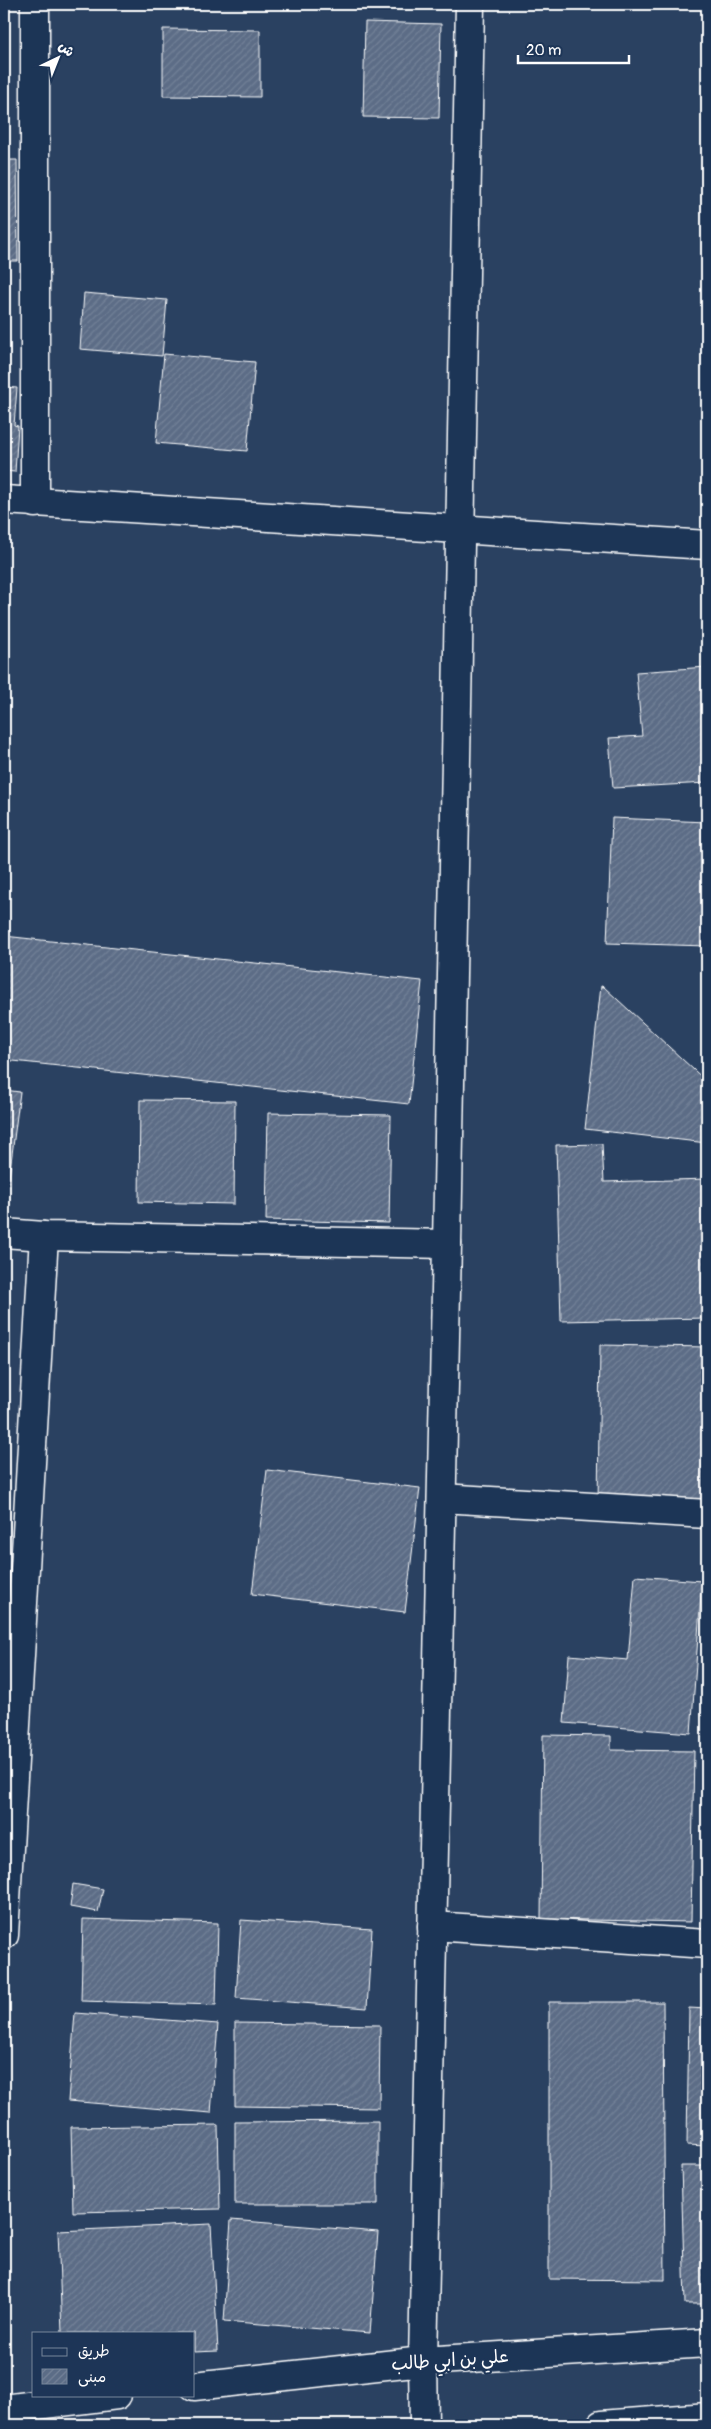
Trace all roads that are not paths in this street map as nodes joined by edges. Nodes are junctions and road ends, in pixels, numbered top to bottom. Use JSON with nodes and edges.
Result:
{"nodes":[{"id":1,"x":35,"y":4,"type":"edge"},
{"id":2,"x":470,"y":4,"type":"edge"},
{"id":3,"x":4,"y":500,"type":"edge"},
{"id":4,"x":35,"y":503,"type":"junction"},
{"id":5,"x":461,"y":529,"type":"junction"},
{"id":6,"x":707,"y":545,"type":"edge"},
{"id":7,"x":4,"y":1233,"type":"edge"},
{"id":8,"x":44,"y":1236,"type":"junction"},
{"id":9,"x":447,"y":1244,"type":"junction"},
{"id":10,"x":442,"y":1498,"type":"junction"},
{"id":11,"x":707,"y":1514,"type":"edge"},
{"id":12,"x":432,"y":1926,"type":"junction"},
{"id":13,"x":4,"y":1935,"type":"edge"},
{"id":14,"x":707,"y":1944,"type":"edge"},
{"id":15,"x":707,"y":2343,"type":"edge"},
{"id":16,"x":423,"y":2361,"type":"junction"},
{"id":17,"x":195,"y":2386,"type":"edge"},
{"id":18,"x":109,"y":2396,"type":"edge"},
{"id":19,"x":4,"y":2409,"type":"edge"},
{"id":20,"x":707,"y":2417,"type":"edge"},
{"id":21,"x":424,"y":2425,"type":"edge"},
{"id":22,"x":601,"y":2425,"type":"edge"}],
"edges":[{"from":1,"to":4,"type":"street"},
{"from":2,"to":5,"type":"street"},
{"from":3,"to":4,"type":"street"},
{"from":4,"to":5,"type":"street"},
{"from":5,"to":6,"type":"street"},
{"from":5,"to":9,"type":"street"},
{"from":7,"to":8,"type":"street"},
{"from":8,"to":9,"type":"street"},
{"from":8,"to":13,"type":"street"},
{"from":9,"to":10,"type":"street"},
{"from":10,"to":11,"type":"street"},
{"from":10,"to":12,"type":"street"},
{"from":12,"to":14,"type":"street"},
{"from":12,"to":16,"type":"street"},
{"from":15,"to":16,"type":"street","name":"علي بن ابي طالب"},
{"from":16,"to":17,"type":"street","name":"علي بن ابي طالب"},
{"from":16,"to":21,"type":"street"},
{"from":18,"to":19,"type":"street"},
{"from":20,"to":22,"type":"street"}]}
